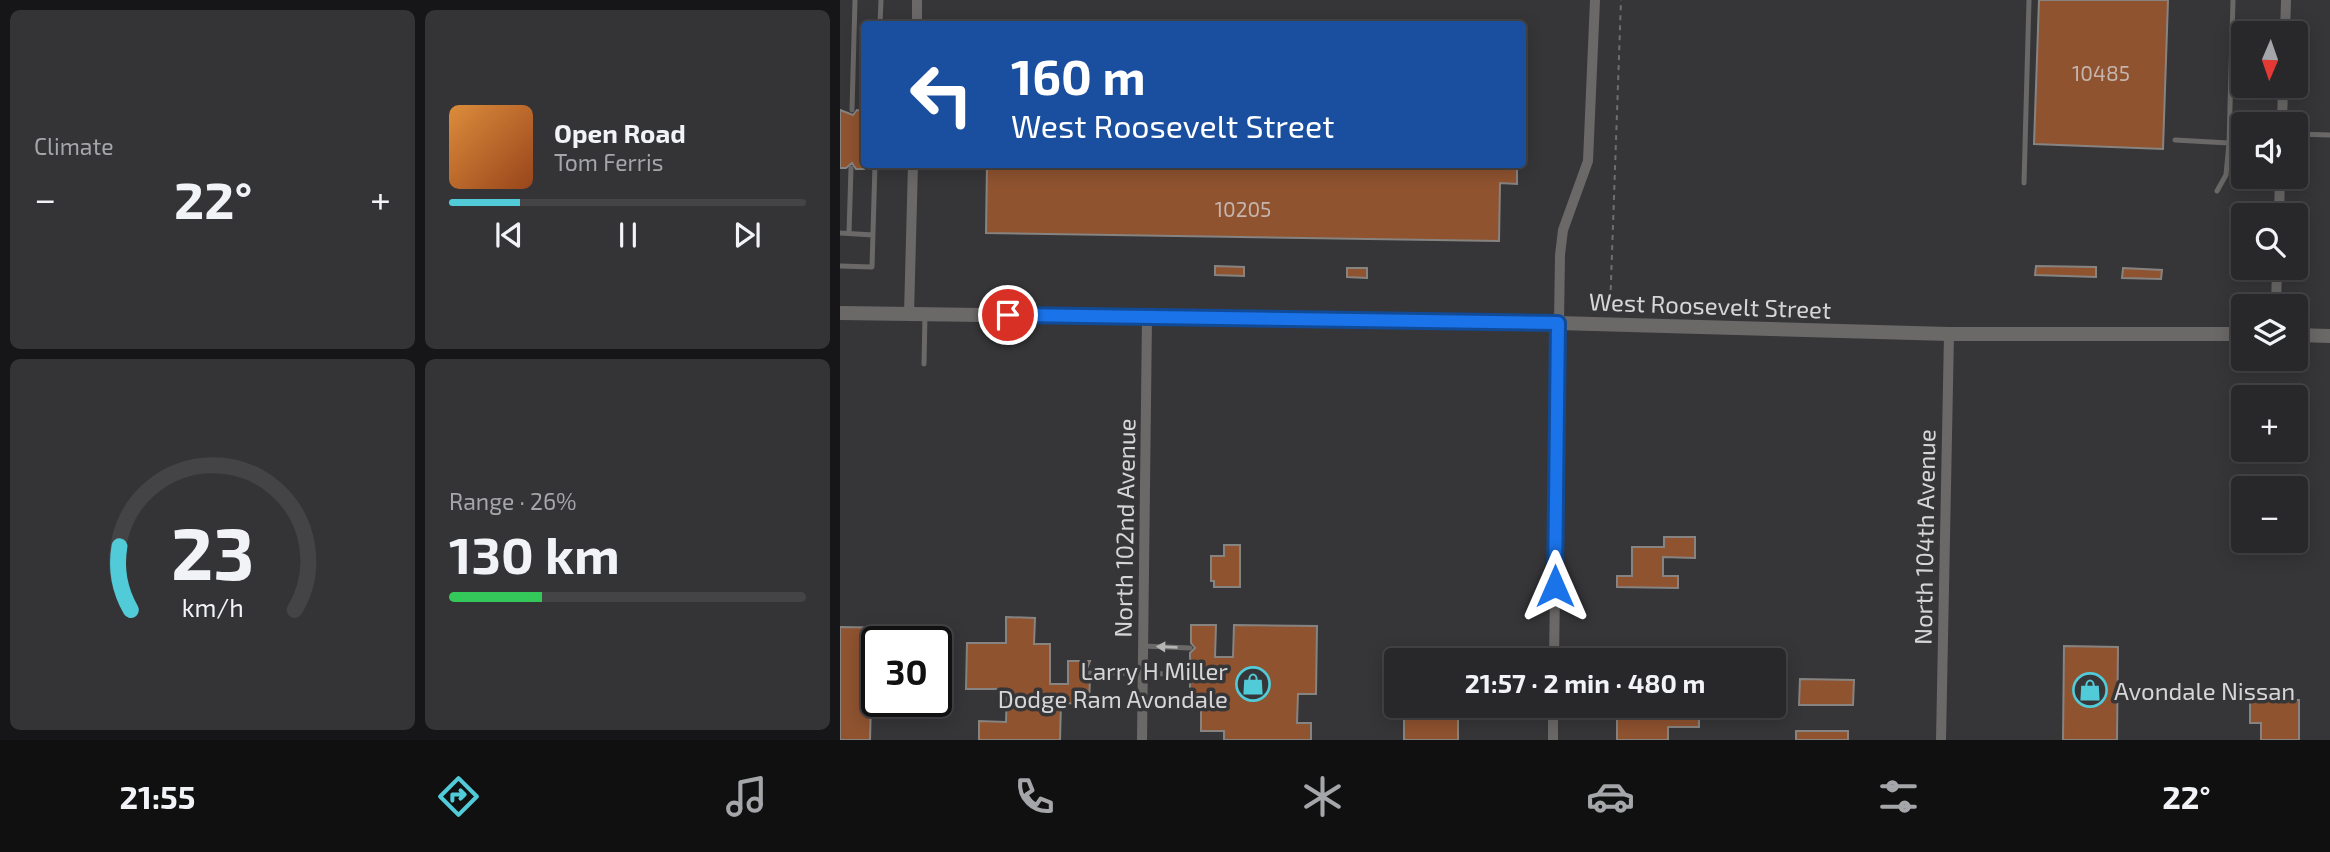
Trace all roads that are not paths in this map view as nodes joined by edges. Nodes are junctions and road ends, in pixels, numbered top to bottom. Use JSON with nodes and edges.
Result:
{"nodes":[{"id":1,"x":855,"y":0,"type":"edge"},
{"id":2,"x":881,"y":0,"type":"edge"},
{"id":3,"x":917,"y":0,"type":"edge"},
{"id":4,"x":1595,"y":0,"type":"edge"},
{"id":5,"x":2029,"y":0,"type":"edge"},
{"id":6,"x":2233,"y":0,"type":"edge"},
{"id":7,"x":2286,"y":0,"type":"edge"},
{"id":8,"x":880,"y":21,"type":"edge"},
{"id":9,"x":917,"y":21,"type":"edge"},
{"id":10,"x":2285,"y":21,"type":"edge"},
{"id":11,"x":852,"y":110,"type":"dead end"},
{"id":12,"x":2308,"y":134,"type":"edge"},
{"id":13,"x":2330,"y":135,"type":"edge"},
{"id":14,"x":2175,"y":140,"type":"dead end"},
{"id":15,"x":2229,"y":143,"type":"junction"},
{"id":16,"x":875,"y":168,"type":"edge"},
{"id":17,"x":913,"y":168,"type":"edge"},
{"id":18,"x":851,"y":169,"type":"dead end"},
{"id":19,"x":2024,"y":183,"type":"dead end"},
{"id":20,"x":2217,"y":191,"type":"dead end"},
{"id":21,"x":840,"y":233,"type":"edge"},
{"id":22,"x":849,"y":233,"type":"junction"},
{"id":23,"x":873,"y":235,"type":"junction"},
{"id":24,"x":840,"y":266,"type":"edge"},
{"id":25,"x":840,"y":313,"type":"edge"},
{"id":26,"x":909,"y":314,"type":"junction"},
{"id":27,"x":925,"y":314,"type":"junction"},
{"id":28,"x":1147,"y":317,"type":"junction"},
{"id":29,"x":1558,"y":323,"type":"junction"},
{"id":30,"x":1949,"y":334,"type":"junction"},
{"id":31,"x":2231,"y":334,"type":"edge"},
{"id":32,"x":2308,"y":335,"type":"edge"},
{"id":33,"x":2330,"y":336,"type":"edge"},
{"id":34,"x":924,"y":364,"type":"dead end"},
{"id":35,"x":1143,"y":646,"type":"junction"},
{"id":36,"x":1191,"y":648,"type":"dead end"},
{"id":37,"x":1554,"y":648,"type":"edge"},
{"id":38,"x":1143,"y":672,"type":"junction"},
{"id":39,"x":1090,"y":673,"type":"dead end"},
{"id":40,"x":1190,"y":674,"type":"dead end"},
{"id":41,"x":1553,"y":718,"type":"edge"},
{"id":42,"x":1142,"y":740,"type":"edge"},
{"id":43,"x":1553,"y":740,"type":"edge"},
{"id":44,"x":1941,"y":740,"type":"edge"}],
"edges":[{"from":1,"to":11,"type":"lane"},
{"from":2,"to":8,"type":"lane"},
{"from":3,"to":9,"type":"street"},
{"from":4,"to":29,"type":"street"},
{"from":5,"to":19,"type":"lane"},
{"from":6,"to":15,"type":"lane"},
{"from":7,"to":10,"type":"street"},
{"from":12,"to":13,"type":"lane"},
{"from":14,"to":15,"type":"lane"},
{"from":15,"to":20,"type":"lane"},
{"from":16,"to":23,"type":"lane"},
{"from":17,"to":26,"type":"street"},
{"from":18,"to":22,"type":"lane"},
{"from":21,"to":22,"type":"lane"},
{"from":22,"to":23,"type":"lane"},
{"from":23,"to":24,"type":"lane"},
{"from":25,"to":26,"type":"street","name":"West Roosevelt Street"},
{"from":26,"to":27,"type":"street","name":"West Roosevelt Street"},
{"from":27,"to":28,"type":"street","name":"West Roosevelt Street"},
{"from":27,"to":34,"type":"lane"},
{"from":28,"to":29,"type":"street","name":"West Roosevelt Street"},
{"from":28,"to":35,"type":"street","name":"North 102nd Avenue"},
{"from":29,"to":30,"type":"street","name":"West Roosevelt Street"},
{"from":29,"to":37,"type":"street"},
{"from":30,"to":31,"type":"street","name":"West Roosevelt Street"},
{"from":30,"to":44,"type":"street","name":"North 104th Avenue"},
{"from":32,"to":33,"type":"street"},
{"from":36,"to":35,"type":"lane","one_way":true},
{"from":35,"to":38,"type":"street","name":"North 102nd Avenue"},
{"from":38,"to":39,"type":"lane"},
{"from":38,"to":40,"type":"lane"},
{"from":38,"to":42,"type":"street","name":"North 102nd Avenue"},
{"from":41,"to":43,"type":"street"}]}
